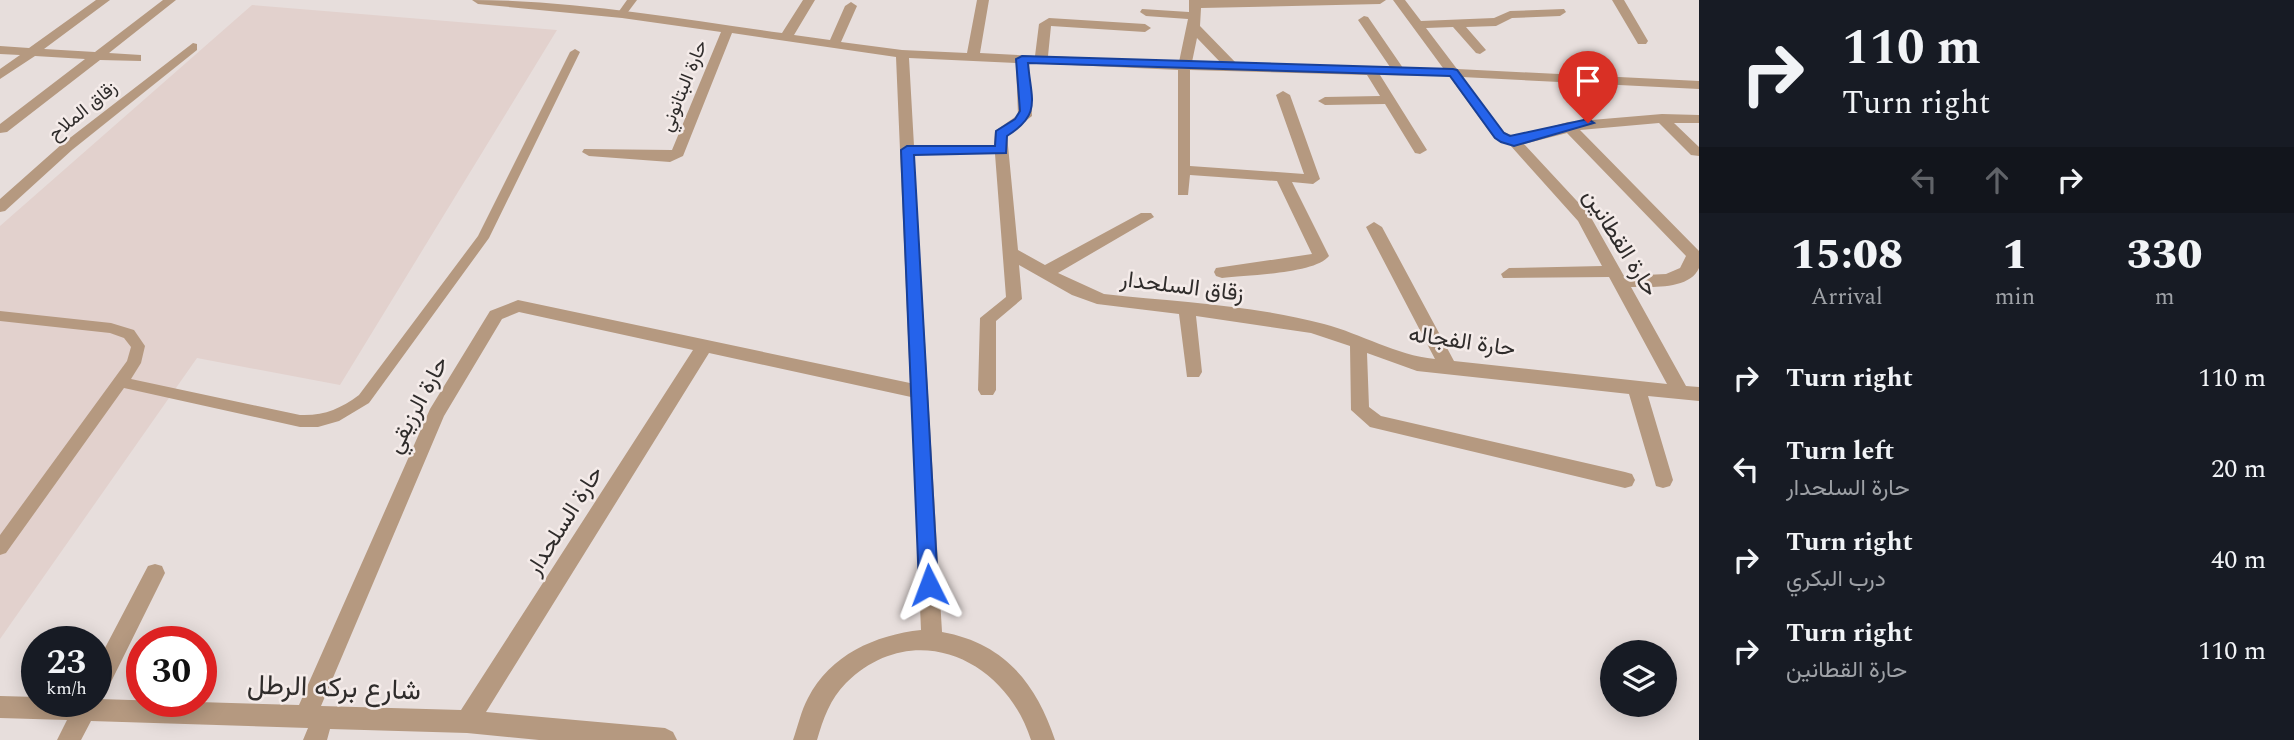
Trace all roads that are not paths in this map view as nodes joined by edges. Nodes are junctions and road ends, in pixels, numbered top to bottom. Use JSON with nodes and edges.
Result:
{"nodes":[{"id":1,"x":104,"y":0,"type":"edge"},
{"id":2,"x":170,"y":0,"type":"edge"},
{"id":3,"x":478,"y":0,"type":"edge"},
{"id":4,"x":632,"y":0,"type":"edge"},
{"id":5,"x":809,"y":0,"type":"edge"},
{"id":6,"x":983,"y":0,"type":"edge"},
{"id":7,"x":1380,"y":0,"type":"edge"},
{"id":8,"x":1399,"y":0,"type":"edge"},
{"id":9,"x":1618,"y":0,"type":"edge"},
{"id":10,"x":851,"y":6,"type":"dead end"},
{"id":11,"x":1146,"y":12,"type":"dead end"},
{"id":12,"x":1195,"y":12,"type":"edge"},
{"id":13,"x":1560,"y":12,"type":"dead end"},
{"id":14,"x":622,"y":14,"type":"junction"},
{"id":15,"x":1364,"y":20,"type":"dead end"},
{"id":16,"x":1457,"y":24,"type":"junction"},
{"id":17,"x":1418,"y":25,"type":"junction"},
{"id":18,"x":1145,"y":28,"type":"dead end"},
{"id":19,"x":728,"y":29,"type":"junction"},
{"id":20,"x":785,"y":39,"type":"junction"},
{"id":21,"x":1642,"y":41,"type":"dead end"},
{"id":22,"x":833,"y":46,"type":"junction"},
{"id":23,"x":193,"y":47,"type":"dead end"},
{"id":24,"x":0,"y":50,"type":"edge"},
{"id":25,"x":1480,"y":50,"type":"dead end"},
{"id":26,"x":31,"y":52,"type":"junction"},
{"id":27,"x":575,"y":52,"type":"dead end"},
{"id":28,"x":902,"y":54,"type":"junction"},
{"id":29,"x":97,"y":56,"type":"junction"},
{"id":30,"x":974,"y":57,"type":"junction"},
{"id":31,"x":136,"y":58,"type":"dead end"},
{"id":32,"x":1022,"y":59,"type":"junction"},
{"id":33,"x":1041,"y":60,"type":"junction"},
{"id":34,"x":1184,"y":67,"type":"junction"},
{"id":35,"x":1233,"y":68,"type":"junction"},
{"id":36,"x":1371,"y":71,"type":"junction"},
{"id":37,"x":1400,"y":72,"type":"junction"},
{"id":38,"x":1453,"y":73,"type":"junction"},
{"id":39,"x":0,"y":75,"type":"edge"},
{"id":40,"x":1699,"y":85,"type":"edge"},
{"id":41,"x":1283,"y":95,"type":"dead end"},
{"id":42,"x":1389,"y":100,"type":"junction"},
{"id":43,"x":1325,"y":101,"type":"dead end"},
{"id":44,"x":1662,"y":118,"type":"junction"},
{"id":45,"x":1699,"y":119,"type":"edge"},
{"id":46,"x":1569,"y":126,"type":"junction"},
{"id":47,"x":2,"y":129,"type":"dead end"},
{"id":48,"x":1514,"y":142,"type":"junction"},
{"id":49,"x":907,"y":150,"type":"junction"},
{"id":50,"x":1002,"y":150,"type":"junction"},
{"id":51,"x":1420,"y":150,"type":"dead end"},
{"id":52,"x":589,"y":152,"type":"dead end"},
{"id":53,"x":1696,"y":152,"type":"dead end"},
{"id":54,"x":1182,"y":170,"type":"junction"},
{"id":55,"x":1283,"y":178,"type":"junction"},
{"id":56,"x":1183,"y":192,"type":"dead end"},
{"id":57,"x":0,"y":208,"type":"edge"},
{"id":58,"x":1146,"y":217,"type":"dead end"},
{"id":59,"x":1374,"y":227,"type":"dead end"},
{"id":60,"x":1010,"y":253,"type":"junction"},
{"id":61,"x":1046,"y":272,"type":"junction"},
{"id":62,"x":1222,"y":272,"type":"dead end"},
{"id":63,"x":1509,"y":274,"type":"dead end"},
{"id":64,"x":1617,"y":276,"type":"junction"},
{"id":65,"x":1187,"y":310,"type":"junction"},
{"id":66,"x":0,"y":316,"type":"edge"},
{"id":67,"x":1358,"y":340,"type":"junction"},
{"id":68,"x":704,"y":347,"type":"junction"},
{"id":69,"x":1448,"y":367,"type":"junction"},
{"id":70,"x":1193,"y":372,"type":"dead end"},
{"id":71,"x":121,"y":382,"type":"junction"},
{"id":72,"x":1637,"y":389,"type":"junction"},
{"id":73,"x":987,"y":390,"type":"dead end"},
{"id":74,"x":919,"y":392,"type":"junction"},
{"id":75,"x":1681,"y":393,"type":"junction"},
{"id":76,"x":1699,"y":394,"type":"edge"},
{"id":77,"x":1625,"y":480,"type":"dead end"},
{"id":78,"x":1663,"y":480,"type":"dead end"},
{"id":79,"x":0,"y":548,"type":"edge"},
{"id":80,"x":156,"y":573,"type":"dead end"},
{"id":81,"x":932,"y":640,"type":"junction"},
{"id":82,"x":112,"y":657,"type":"edge"},
{"id":83,"x":0,"y":707,"type":"edge"},
{"id":84,"x":21,"y":707,"type":"edge"},
{"id":85,"x":112,"y":707,"type":"edge"},
{"id":86,"x":81,"y":717,"type":"edge"},
{"id":87,"x":314,"y":717,"type":"junction"},
{"id":88,"x":467,"y":722,"type":"junction"},
{"id":89,"x":69,"y":740,"type":"edge"},
{"id":90,"x":315,"y":740,"type":"edge"},
{"id":91,"x":665,"y":740,"type":"edge"},
{"id":92,"x":805,"y":740,"type":"edge"},
{"id":93,"x":1044,"y":740,"type":"edge"}],
"edges":[{"from":1,"to":26,"type":"street"},
{"from":2,"to":29,"type":"street"},
{"from":3,"to":14,"type":"street"},
{"from":4,"to":14,"type":"lane"},
{"from":5,"to":20,"type":"street"},
{"from":6,"to":30,"type":"street"},
{"from":7,"to":12,"type":"street"},
{"from":8,"to":17,"type":"street","name":"حارة القطانين"},
{"from":9,"to":21,"type":"street"},
{"from":10,"to":22,"type":"street"},
{"from":11,"to":12,"type":"street"},
{"from":12,"to":34,"type":"street"},
{"from":12,"to":35,"type":"street"},
{"from":13,"to":16,"type":"street"},
{"from":14,"to":19,"type":"street"},
{"from":15,"to":37,"type":"street"},
{"from":16,"to":17,"type":"street"},
{"from":16,"to":25,"type":"street"},
{"from":17,"to":38,"type":"street","name":"حارة القطانين"},
{"from":18,"to":33,"type":"street"},
{"from":19,"to":20,"type":"street"},
{"from":19,"to":52,"type":"street","name":"حارة البتانوني"},
{"from":20,"to":22,"type":"street"},
{"from":22,"to":28,"type":"street"},
{"from":23,"to":57,"type":"street","name":"زقاق الملاح"},
{"from":24,"to":26,"type":"street"},
{"from":26,"to":29,"type":"street"},
{"from":26,"to":39,"type":"street"},
{"from":27,"to":71,"type":"lane"},
{"from":28,"to":30,"type":"street"},
{"from":28,"to":49,"type":"street"},
{"from":29,"to":31,"type":"street"},
{"from":29,"to":47,"type":"street"},
{"from":30,"to":32,"type":"street"},
{"from":32,"to":33,"type":"street"},
{"from":32,"to":50,"type":"street"},
{"from":33,"to":34,"type":"street"},
{"from":34,"to":35,"type":"street"},
{"from":34,"to":54,"type":"street"},
{"from":35,"to":36,"type":"street"},
{"from":36,"to":37,"type":"street"},
{"from":36,"to":42,"type":"street"},
{"from":37,"to":38,"type":"street"},
{"from":38,"to":40,"type":"street"},
{"from":38,"to":48,"type":"street","name":"حارة القطانين"},
{"from":41,"to":55,"type":"street"},
{"from":42,"to":43,"type":"street"},
{"from":42,"to":51,"type":"street"},
{"from":44,"to":45,"type":"street"},
{"from":44,"to":46,"type":"street"},
{"from":44,"to":53,"type":"street"},
{"from":46,"to":48,"type":"street"},
{"from":46,"to":64,"type":"street"},
{"from":48,"to":64,"type":"street","name":"حارة القطانين"},
{"from":49,"to":50,"type":"street"},
{"from":49,"to":74,"type":"street"},
{"from":50,"to":60,"type":"street"},
{"from":54,"to":55,"type":"street"},
{"from":54,"to":56,"type":"street"},
{"from":55,"to":62,"type":"street"},
{"from":58,"to":61,"type":"street"},
{"from":59,"to":69,"type":"street"},
{"from":60,"to":61,"type":"street","name":"زقاق السلحدار"},
{"from":60,"to":73,"type":"street"},
{"from":61,"to":65,"type":"street","name":"زقاق السلحدار"},
{"from":63,"to":64,"type":"street"},
{"from":64,"to":75,"type":"street","name":"حارة القطانين"},
{"from":65,"to":67,"type":"street","name":"زقاق السلحدار"},
{"from":65,"to":70,"type":"street"},
{"from":66,"to":71,"type":"lane"},
{"from":67,"to":69,"type":"street","name":"حارة الفجاله"},
{"from":67,"to":77,"type":"street"},
{"from":68,"to":74,"type":"street","name":"حارة الرزيقي"},
{"from":68,"to":87,"type":"street","name":"حارة الرزيقي"},
{"from":68,"to":88,"type":"street","name":"حارة السلحدار"},
{"from":69,"to":72,"type":"street","name":"حارة الفجاله"},
{"from":71,"to":79,"type":"lane"},
{"from":72,"to":75,"type":"street","name":"حارة الفجاله"},
{"from":72,"to":78,"type":"street"},
{"from":74,"to":81,"type":"street"},
{"from":75,"to":76,"type":"street","name":"حارة الفجاله"},
{"from":80,"to":82,"type":"street"},
{"from":81,"to":92,"type":"street"},
{"from":81,"to":93,"type":"street"},
{"from":83,"to":84,"type":"street","name":"شارع بركه الرطل"},
{"from":85,"to":87,"type":"street","name":"شارع بركه الرطل"},
{"from":86,"to":89,"type":"street"},
{"from":87,"to":88,"type":"street","name":"شارع بركه الرطل"},
{"from":87,"to":90,"type":"street","name":"حارة الرزيقي"},
{"from":88,"to":91,"type":"street","name":"شارع بركه الرطل"}]}
